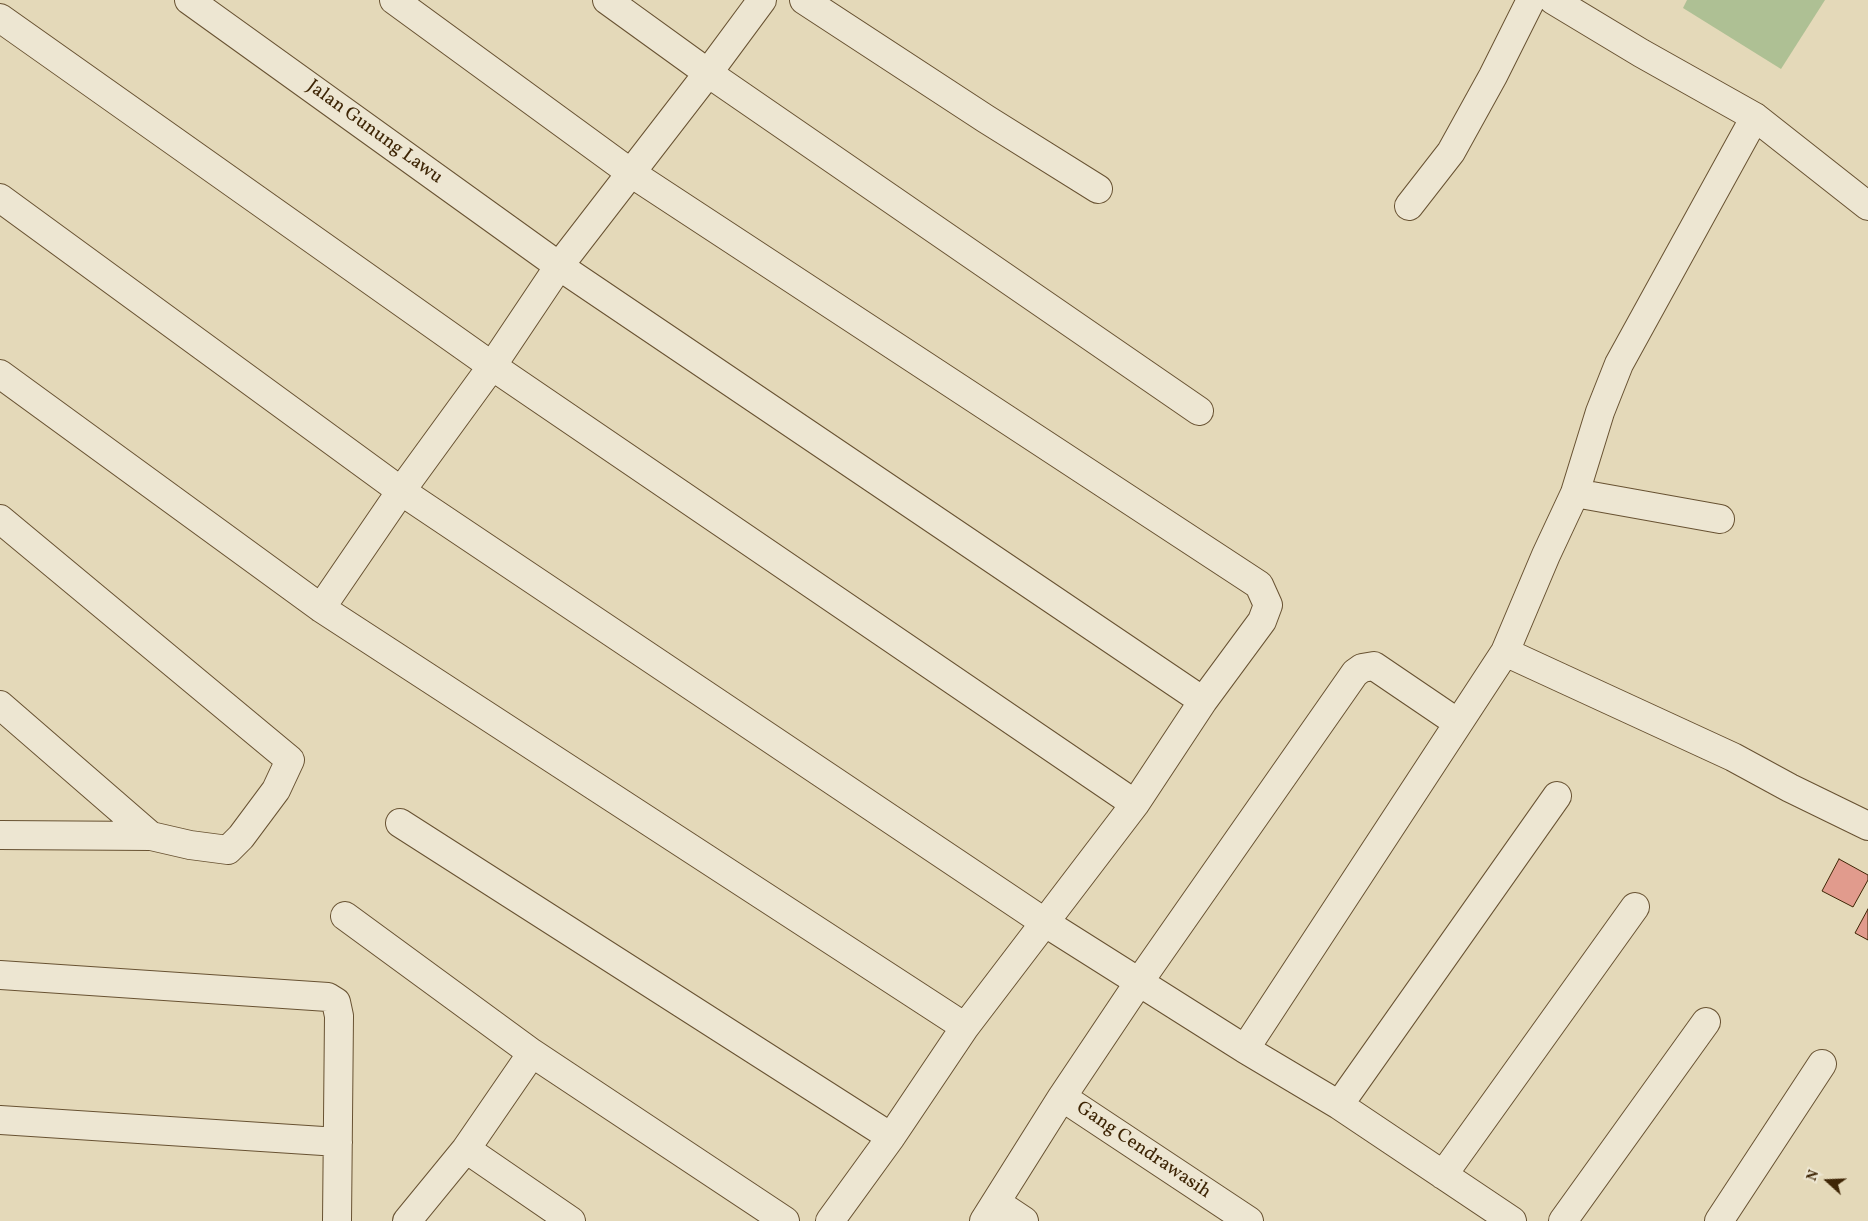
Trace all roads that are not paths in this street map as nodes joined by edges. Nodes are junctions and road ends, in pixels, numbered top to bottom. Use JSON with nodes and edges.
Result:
{"nodes":[{"id":1,"x":189,"y":0,"type":"edge"},
{"id":2,"x":394,"y":0,"type":"edge"},
{"id":3,"x":607,"y":0,"type":"edge"},
{"id":4,"x":762,"y":0,"type":"edge"},
{"id":5,"x":804,"y":0,"type":"edge"},
{"id":6,"x":1532,"y":0,"type":"edge"},
{"id":7,"x":1554,"y":0,"type":"edge"},
{"id":8,"x":0,"y":18,"type":"edge"},
{"id":9,"x":708,"y":73,"type":"junction"},
{"id":10,"x":1755,"y":117,"type":"junction"},
{"id":11,"x":631,"y":174,"type":"junction"},
{"id":12,"x":1098,"y":189,"type":"dead end"},
{"id":13,"x":0,"y":198,"type":"edge"},
{"id":14,"x":1409,"y":206,"type":"dead end"},
{"id":15,"x":1868,"y":206,"type":"edge"},
{"id":16,"x":559,"y":266,"type":"junction"},
{"id":17,"x":492,"y":366,"type":"junction"},
{"id":18,"x":0,"y":374,"type":"edge"},
{"id":19,"x":1199,"y":411,"type":"dead end"},
{"id":20,"x":401,"y":491,"type":"junction"},
{"id":21,"x":1575,"y":493,"type":"junction"},
{"id":22,"x":0,"y":519,"type":"edge"},
{"id":23,"x":1720,"y":519,"type":"dead end"},
{"id":24,"x":321,"y":608,"type":"junction"},
{"id":25,"x":1505,"y":652,"type":"junction"},
{"id":26,"x":1203,"y":701,"type":"junction"},
{"id":27,"x":0,"y":705,"type":"edge"},
{"id":28,"x":1458,"y":723,"type":"junction"},
{"id":29,"x":1557,"y":796,"type":"dead end"},
{"id":30,"x":1135,"y":804,"type":"junction"},
{"id":31,"x":400,"y":823,"type":"dead end"},
{"id":32,"x":1868,"y":826,"type":"edge"},
{"id":33,"x":0,"y":835,"type":"edge"},
{"id":34,"x":151,"y":836,"type":"junction"},
{"id":35,"x":1635,"y":907,"type":"dead end"},
{"id":36,"x":345,"y":916,"type":"dead end"},
{"id":37,"x":1044,"y":922,"type":"junction"},
{"id":38,"x":0,"y":975,"type":"edge"},
{"id":39,"x":1138,"y":982,"type":"junction"},
{"id":40,"x":1706,"y":1022,"type":"dead end"},
{"id":41,"x":965,"y":1027,"type":"junction"},
{"id":42,"x":1245,"y":1049,"type":"junction"},
{"id":43,"x":532,"y":1053,"type":"junction"},
{"id":44,"x":1822,"y":1064,"type":"dead end"},
{"id":45,"x":1062,"y":1097,"type":"junction"},
{"id":46,"x":1339,"y":1105,"type":"junction"},
{"id":47,"x":0,"y":1120,"type":"edge"},
{"id":48,"x":891,"y":1137,"type":"junction"},
{"id":49,"x":338,"y":1142,"type":"junction"},
{"id":50,"x":466,"y":1149,"type":"junction"},
{"id":51,"x":1444,"y":1175,"type":"junction"},
{"id":52,"x":990,"y":1212,"type":"edge"},
{"id":53,"x":337,"y":1221,"type":"edge"},
{"id":54,"x":408,"y":1221,"type":"edge"},
{"id":55,"x":571,"y":1221,"type":"edge"},
{"id":56,"x":786,"y":1221,"type":"edge"},
{"id":57,"x":830,"y":1221,"type":"edge"},
{"id":58,"x":1024,"y":1221,"type":"edge"},
{"id":59,"x":1248,"y":1221,"type":"edge"},
{"id":60,"x":1512,"y":1221,"type":"edge"},
{"id":61,"x":1563,"y":1221,"type":"edge"},
{"id":62,"x":1719,"y":1221,"type":"edge"}],
"edges":[{"from":1,"to":16,"type":"street","name":"Jalan Gunung Lawu"},
{"from":2,"to":11,"type":"street"},
{"from":3,"to":9,"type":"street"},
{"from":4,"to":9,"type":"street"},
{"from":5,"to":12,"type":"street"},
{"from":6,"to":14,"type":"street"},
{"from":7,"to":10,"type":"street"},
{"from":8,"to":17,"type":"street"},
{"from":9,"to":11,"type":"street"},
{"from":9,"to":19,"type":"street"},
{"from":10,"to":15,"type":"street"},
{"from":10,"to":21,"type":"street"},
{"from":11,"to":16,"type":"street"},
{"from":11,"to":26,"type":"street"},
{"from":13,"to":20,"type":"street"},
{"from":16,"to":17,"type":"street"},
{"from":16,"to":26,"type":"street","name":"Jalan Gunung Lawu"},
{"from":17,"to":20,"type":"street"},
{"from":17,"to":30,"type":"street"},
{"from":18,"to":24,"type":"street"},
{"from":20,"to":24,"type":"street"},
{"from":20,"to":37,"type":"street"},
{"from":21,"to":23,"type":"street"},
{"from":21,"to":25,"type":"street"},
{"from":22,"to":34,"type":"street"},
{"from":24,"to":41,"type":"street"},
{"from":25,"to":28,"type":"street"},
{"from":25,"to":32,"type":"street"},
{"from":26,"to":30,"type":"street"},
{"from":27,"to":34,"type":"street"},
{"from":28,"to":39,"type":"street"},
{"from":28,"to":42,"type":"street"},
{"from":29,"to":46,"type":"street"},
{"from":30,"to":37,"type":"street"},
{"from":31,"to":48,"type":"street"},
{"from":33,"to":34,"type":"street"},
{"from":35,"to":51,"type":"street"},
{"from":36,"to":43,"type":"street"},
{"from":37,"to":39,"type":"street"},
{"from":37,"to":41,"type":"street"},
{"from":38,"to":49,"type":"street"},
{"from":39,"to":42,"type":"street"},
{"from":39,"to":45,"type":"street"},
{"from":40,"to":61,"type":"street"},
{"from":41,"to":48,"type":"street"},
{"from":42,"to":46,"type":"street"},
{"from":43,"to":50,"type":"street"},
{"from":43,"to":56,"type":"street"},
{"from":44,"to":62,"type":"street"},
{"from":45,"to":52,"type":"street"},
{"from":45,"to":59,"type":"street","name":"Gang Cendrawasih"},
{"from":46,"to":51,"type":"street"},
{"from":47,"to":49,"type":"street"},
{"from":48,"to":57,"type":"street"},
{"from":49,"to":53,"type":"street"},
{"from":50,"to":54,"type":"street"},
{"from":50,"to":55,"type":"street"},
{"from":51,"to":60,"type":"street"},
{"from":52,"to":58,"type":"street"}]}
